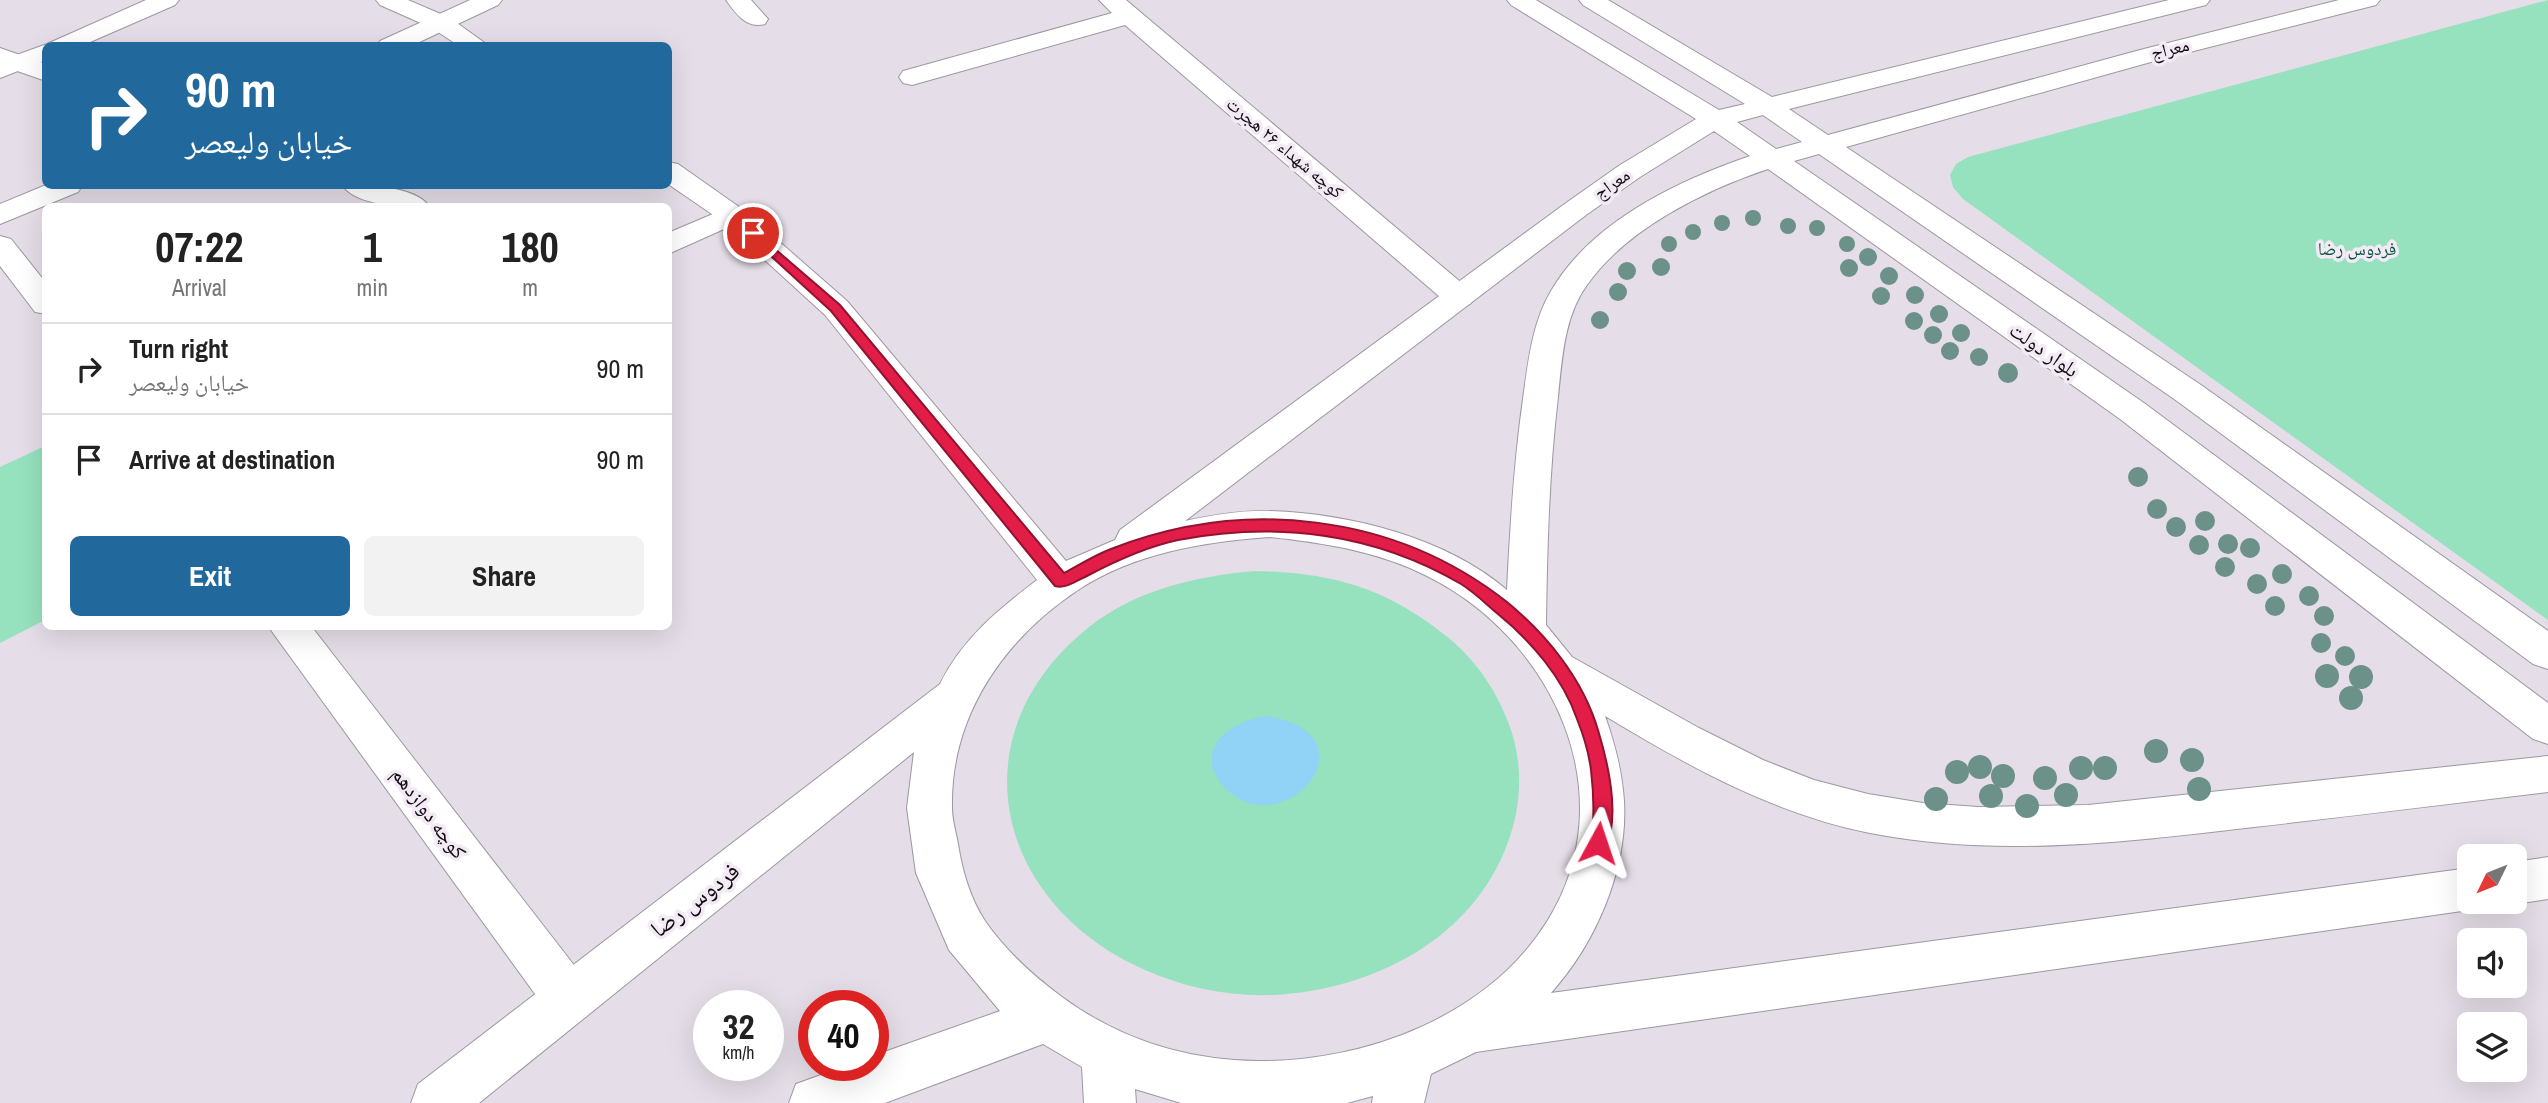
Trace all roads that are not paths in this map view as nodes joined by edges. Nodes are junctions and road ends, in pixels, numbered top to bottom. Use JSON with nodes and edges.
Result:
{"nodes":[{"id":1,"x":167,"y":0,"type":"edge"},
{"id":2,"x":388,"y":0,"type":"edge"},
{"id":3,"x":490,"y":0,"type":"edge"},
{"id":4,"x":738,"y":0,"type":"edge"},
{"id":5,"x":1520,"y":0,"type":"edge"},
{"id":6,"x":1591,"y":0,"type":"edge"},
{"id":7,"x":2198,"y":0,"type":"edge"},
{"id":8,"x":2368,"y":0,"type":"edge"},
{"id":9,"x":1121,"y":8,"type":"edge"},
{"id":10,"x":756,"y":19,"type":"dead end"},
{"id":11,"x":440,"y":23,"type":"junction"},
{"id":12,"x":67,"y":42,"type":"edge"},
{"id":13,"x":398,"y":42,"type":"edge"},
{"id":14,"x":471,"y":42,"type":"edge"},
{"id":15,"x":42,"y":52,"type":"edge"},
{"id":16,"x":5,"y":63,"type":"edge"},
{"id":17,"x":42,"y":72,"type":"edge"},
{"id":18,"x":912,"y":77,"type":"dead end"},
{"id":19,"x":1766,"y":105,"type":"junction"},
{"id":20,"x":1715,"y":119,"type":"junction"},
{"id":21,"x":1821,"y":144,"type":"junction"},
{"id":22,"x":1770,"y":159,"type":"junction"},
{"id":23,"x":672,"y":173,"type":"edge"},
{"id":24,"x":61,"y":189,"type":"edge"},
{"id":25,"x":365,"y":189,"type":"edge"},
{"id":26,"x":405,"y":203,"type":"edge"},
{"id":27,"x":0,"y":215,"type":"edge"},
{"id":28,"x":732,"y":215,"type":"junction"},
{"id":29,"x":672,"y":243,"type":"edge"},
{"id":30,"x":0,"y":245,"type":"edge"},
{"id":31,"x":1459,"y":297,"type":"junction"},
{"id":32,"x":42,"y":300,"type":"edge"},
{"id":33,"x":2189,"y":393,"type":"junction"},
{"id":34,"x":2132,"y":411,"type":"junction"},
{"id":35,"x":1115,"y":554,"type":"junction"},
{"id":36,"x":1061,"y":582,"type":"junction"},
{"id":37,"x":1525,"y":627,"type":"junction"},
{"id":38,"x":291,"y":630,"type":"edge"},
{"id":39,"x":2548,"y":653,"type":"edge"},
{"id":40,"x":1560,"y":669,"type":"junction"},
{"id":41,"x":954,"y":696,"type":"junction"},
{"id":42,"x":2548,"y":727,"type":"edge"},
{"id":43,"x":2548,"y":774,"type":"edge"},
{"id":44,"x":2548,"y":878,"type":"edge"},
{"id":45,"x":2527,"y":881,"type":"edge"},
{"id":46,"x":2457,"y":891,"type":"edge"},
{"id":47,"x":569,"y":999,"type":"junction"},
{"id":48,"x":1044,"y":1019,"type":"junction"},
{"id":49,"x":1472,"y":1028,"type":"junction"},
{"id":50,"x":1108,"y":1079,"type":"edge"},
{"id":51,"x":1403,"y":1082,"type":"edge"},
{"id":52,"x":437,"y":1103,"type":"edge"},
{"id":53,"x":815,"y":1103,"type":"edge"}],
"edges":[{"from":1,"to":12,"type":"street"},
{"from":2,"to":11,"type":"street"},
{"from":3,"to":11,"type":"street"},
{"from":4,"to":10,"type":"street"},
{"from":5,"to":20,"type":"street","name":"بلوار دولت"},
{"from":6,"to":19,"type":"street"},
{"from":7,"to":19,"type":"street","name":"معراج"},
{"from":8,"to":21,"type":"street","name":"معراج"},
{"from":9,"to":18,"type":"street"},
{"from":9,"to":31,"type":"street","name":"کوچه شهداء ۲۶ هجرت"},
{"from":11,"to":13,"type":"street"},
{"from":11,"to":14,"type":"street"},
{"from":15,"to":16,"type":"street"},
{"from":16,"to":17,"type":"street"},
{"from":19,"to":20,"type":"street","name":"معراج"},
{"from":19,"to":21,"type":"street"},
{"from":20,"to":22,"type":"street","name":"بلوار دولت"},
{"from":20,"to":31,"type":"street","name":"معراج"},
{"from":21,"to":22,"type":"street","name":"معراج"},
{"from":21,"to":33,"type":"street"},
{"from":22,"to":34,"type":"street","name":"بلوار دولت"},
{"from":22,"to":37,"type":"street","name":"معراج"},
{"from":23,"to":28,"type":"street"},
{"from":24,"to":27,"type":"street"},
{"from":25,"to":26,"type":"street"},
{"from":28,"to":29,"type":"street"},
{"from":28,"to":36,"type":"street"},
{"from":30,"to":32,"type":"street"},
{"from":31,"to":35,"type":"street","name":"معراج"},
{"from":33,"to":34,"type":"street"},
{"from":33,"to":39,"type":"street"},
{"from":34,"to":42,"type":"street","name":"بلوار دولت"},
{"from":35,"to":36,"type":"street"},
{"from":35,"to":37,"type":"street"},
{"from":36,"to":41,"type":"street"},
{"from":37,"to":40,"type":"street"},
{"from":38,"to":47,"type":"street","name":"کوچه دوازدهم"},
{"from":40,"to":43,"type":"street"},
{"from":40,"to":49,"type":"street"},
{"from":41,"to":47,"type":"street","name":"فردوس رضا"},
{"from":41,"to":48,"type":"street"},
{"from":44,"to":45,"type":"street"},
{"from":46,"to":49,"type":"street"},
{"from":47,"to":52,"type":"street","name":"فردوس رضا"},
{"from":48,"to":50,"type":"street"},
{"from":48,"to":53,"type":"street"},
{"from":49,"to":51,"type":"street"},
{"from":50,"to":51,"type":"street"}]}
